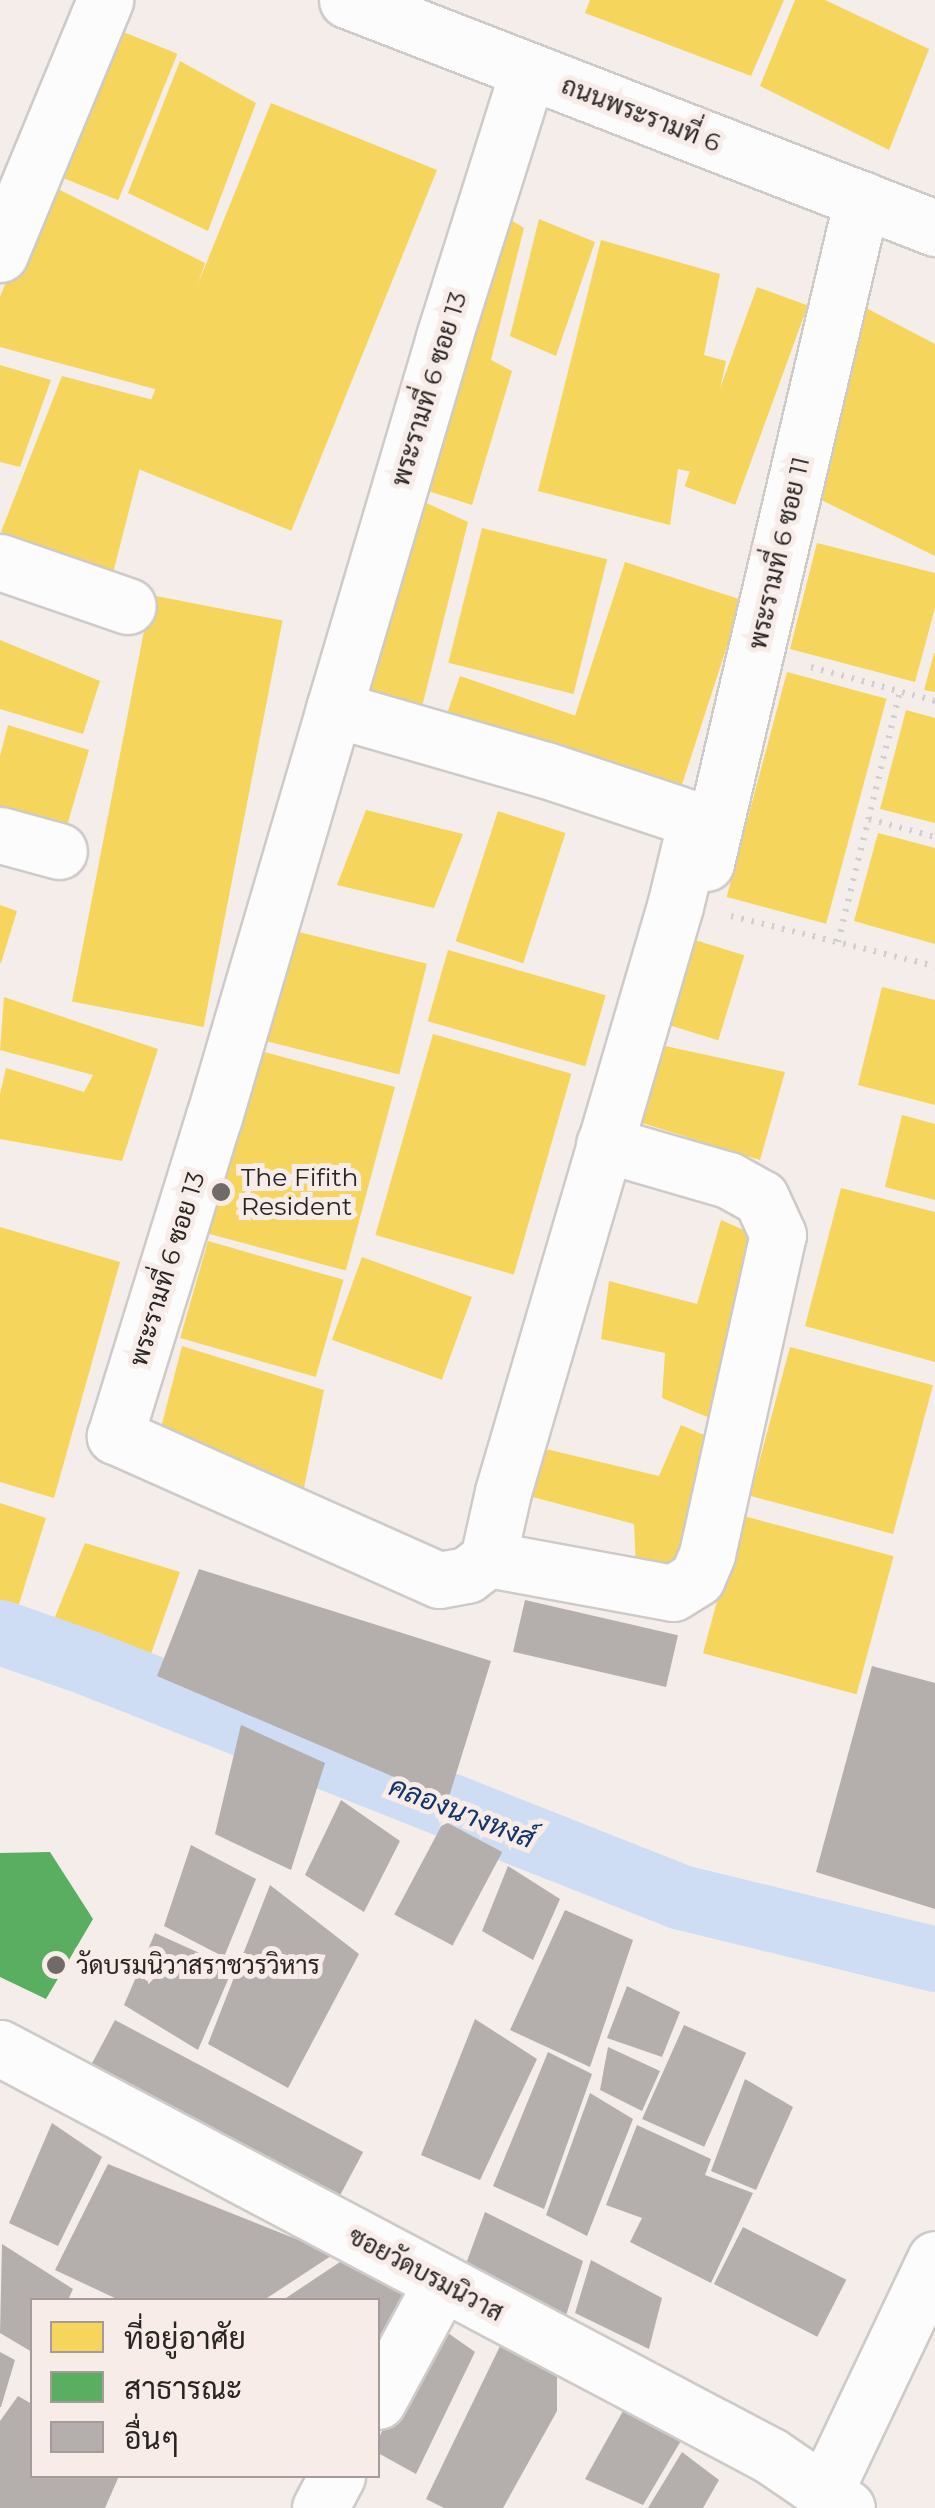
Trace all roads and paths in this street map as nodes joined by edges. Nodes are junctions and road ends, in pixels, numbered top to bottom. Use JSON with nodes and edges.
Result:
{"nodes":[{"id":1,"x":105,"y":0,"type":"edge"},
{"id":2,"x":347,"y":0,"type":"edge"},
{"id":3,"x":528,"y":70,"type":"junction"},
{"id":4,"x":862,"y":199,"type":"junction"},
{"id":5,"x":935,"y":228,"type":"edge"},
{"id":6,"x":0,"y":254,"type":"edge"},
{"id":7,"x":0,"y":562,"type":"edge"},
{"id":8,"x":128,"y":606,"type":"dead end"},
{"id":9,"x":756,"y":652,"type":"junction"},
{"id":10,"x":900,"y":692,"type":"junction"},
{"id":11,"x":935,"y":701,"type":"edge"},
{"id":12,"x":334,"y":709,"type":"junction"},
{"id":13,"x":869,"y":819,"type":"junction"},
{"id":14,"x":0,"y":835,"type":"edge"},
{"id":15,"x":935,"y":836,"type":"edge"},
{"id":16,"x":59,"y":852,"type":"dead end"},
{"id":17,"x":696,"y":907,"type":"joint"},
{"id":18,"x":838,"y":942,"type":"junction"},
{"id":19,"x":935,"y":966,"type":"edge"},
{"id":20,"x":604,"y":1144,"type":"junction"},
{"id":21,"x":488,"y":1559,"type":"junction"},
{"id":22,"x":0,"y":2048,"type":"edge"},
{"id":23,"x":935,"y":2259,"type":"edge"},
{"id":24,"x":442,"y":2282,"type":"junction"},
{"id":25,"x":380,"y":2397,"type":"edge"},
{"id":26,"x":336,"y":2478,"type":"edge"},
{"id":27,"x":836,"y":2501,"type":"edge"},
{"id":28,"x":320,"y":2508,"type":"edge"}],
"edges":[{"from":1,"to":6,"type":"street"},
{"from":2,"to":3,"type":"street","name":"ถนนพระรามที่ 6"},
{"from":3,"to":4,"type":"street","name":"ถนนพระรามที่ 6"},
{"from":3,"to":12,"type":"street","name":"พระรามที่ 6 ซอย 13"},
{"from":4,"to":5,"type":"street","name":"ถนนพระรามที่ 6"},
{"from":4,"to":9,"type":"street","name":"พระรามที่ 6 ซอย 11"},
{"from":7,"to":8,"type":"street"},
{"from":9,"to":10,"type":"path"},
{"from":9,"to":17,"type":"street","name":"พระรามที่ 6 ซอย 11"},
{"from":10,"to":11,"type":"path"},
{"from":10,"to":13,"type":"path"},
{"from":12,"to":20,"type":"street"},
{"from":12,"to":21,"type":"street","name":"พระรามที่ 6 ซอย 13"},
{"from":13,"to":15,"type":"path"},
{"from":13,"to":18,"type":"path"},
{"from":14,"to":16,"type":"street"},
{"from":17,"to":18,"type":"path"},
{"from":18,"to":19,"type":"path"},
{"from":20,"to":21,"type":"street"},
{"from":20,"to":21,"type":"street"},
{"from":22,"to":24,"type":"street","name":"ซอยวัดบรมนิวาส"},
{"from":23,"to":27,"type":"street"},
{"from":24,"to":25,"type":"street"},
{"from":24,"to":27,"type":"street","name":"ซอยวัดบรมนิวาส"},
{"from":26,"to":28,"type":"street"}]}
